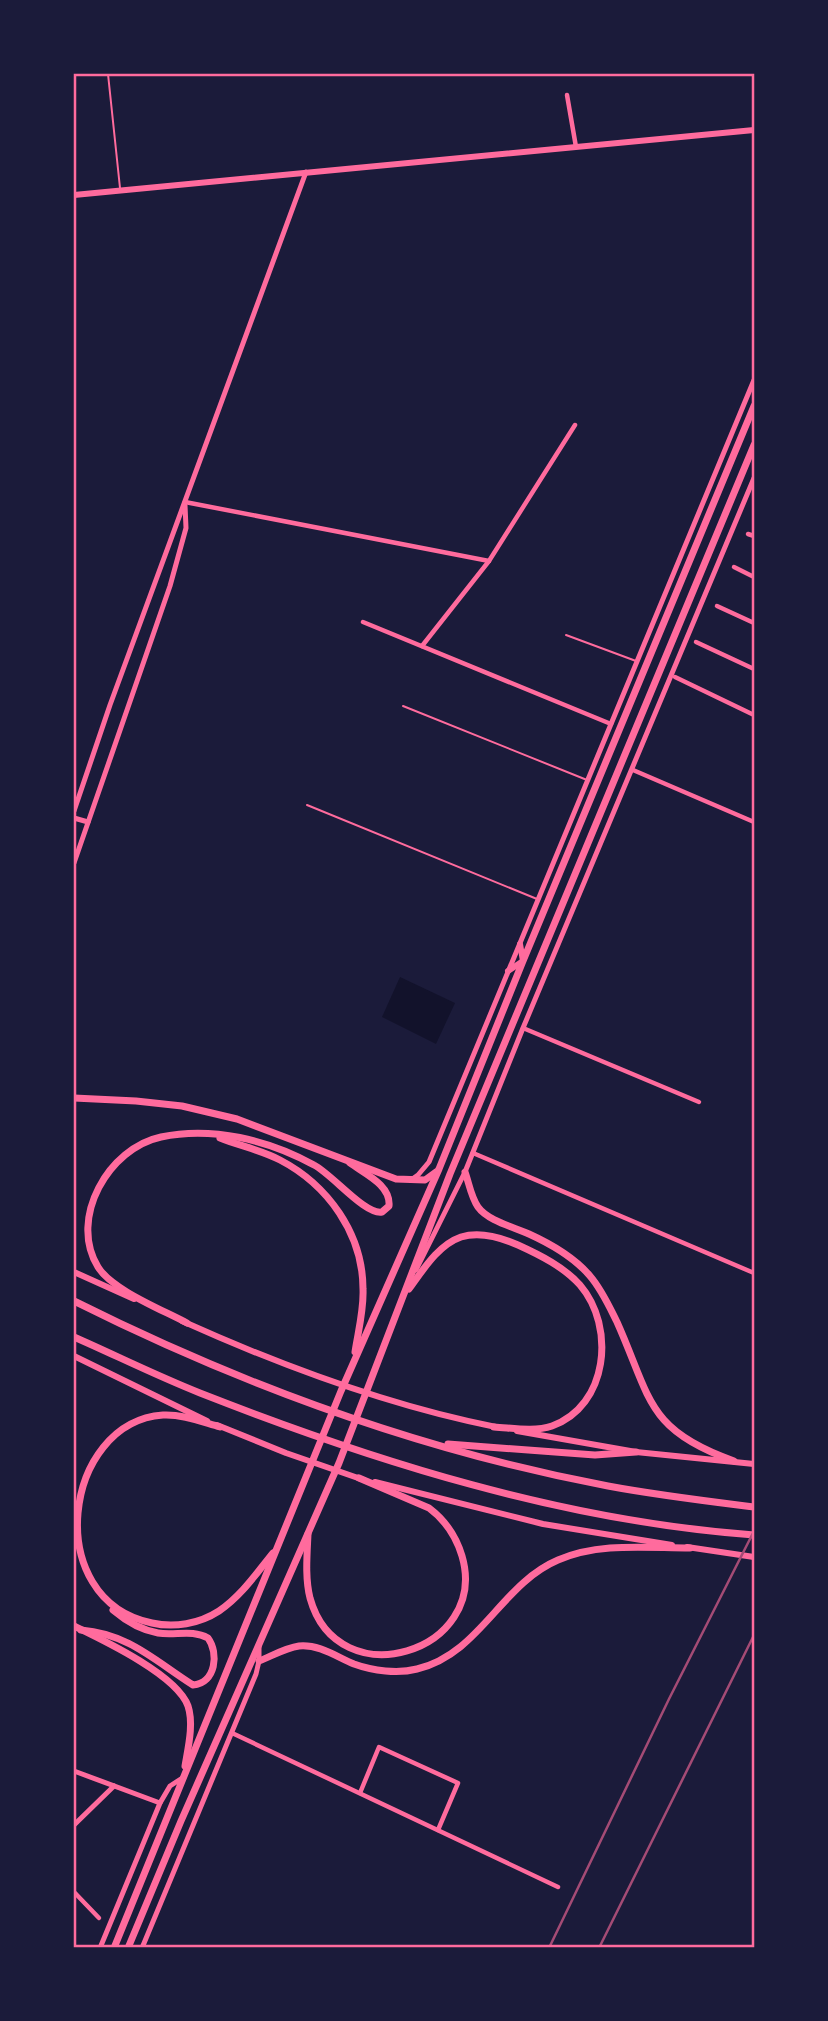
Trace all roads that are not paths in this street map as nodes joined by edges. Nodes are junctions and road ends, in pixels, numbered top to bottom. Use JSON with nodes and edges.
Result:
{"nodes":[{"id":1,"x":108,"y":74,"type":"edge"},
{"id":2,"x":567,"y":95,"type":"dead end"},
{"id":3,"x":754,"y":130,"type":"edge"},
{"id":4,"x":576,"y":147,"type":"junction"},
{"id":5,"x":306,"y":172,"type":"junction"},
{"id":6,"x":120,"y":189,"type":"junction"},
{"id":7,"x":74,"y":195,"type":"edge"},
{"id":8,"x":754,"y":380,"type":"edge"},
{"id":9,"x":754,"y":406,"type":"edge"},
{"id":10,"x":575,"y":425,"type":"dead end"},
{"id":11,"x":754,"y":445,"type":"edge"},
{"id":12,"x":754,"y":478,"type":"edge"},
{"id":13,"x":185,"y":502,"type":"junction"},
{"id":14,"x":748,"y":534,"type":"dead end"},
{"id":15,"x":754,"y":537,"type":"edge"},
{"id":16,"x":489,"y":561,"type":"junction"},
{"id":17,"x":734,"y":567,"type":"dead end"},
{"id":18,"x":754,"y":577,"type":"edge"},
{"id":19,"x":717,"y":606,"type":"dead end"},
{"id":20,"x":363,"y":622,"type":"dead end"},
{"id":21,"x":754,"y":624,"type":"edge"},
{"id":22,"x":566,"y":635,"type":"dead end"},
{"id":23,"x":696,"y":642,"type":"dead end"},
{"id":24,"x":422,"y":646,"type":"junction"},
{"id":25,"x":637,"y":662,"type":"junction"},
{"id":26,"x":754,"y":669,"type":"edge"},
{"id":27,"x":675,"y":677,"type":"dead end"},
{"id":28,"x":403,"y":706,"type":"dead end"},
{"id":29,"x":754,"y":715,"type":"edge"},
{"id":30,"x":611,"y":724,"type":"junction"},
{"id":31,"x":633,"y":770,"type":"junction"},
{"id":32,"x":588,"y":780,"type":"junction"},
{"id":33,"x":307,"y":805,"type":"dead end"},
{"id":34,"x":74,"y":811,"type":"edge"},
{"id":35,"x":74,"y":818,"type":"edge"},
{"id":36,"x":88,"y":822,"type":"junction"},
{"id":37,"x":754,"y":822,"type":"edge"},
{"id":38,"x":74,"y":863,"type":"edge"},
{"id":39,"x":538,"y":899,"type":"junction"},
{"id":40,"x":520,"y":944,"type":"junction"},
{"id":41,"x":523,"y":961,"type":"junction"},
{"id":42,"x":508,"y":971,"type":"junction"},
{"id":43,"x":514,"y":1024,"type":"junction"},
{"id":44,"x":523,"y":1028,"type":"junction"},
{"id":45,"x":74,"y":1098,"type":"edge"},
{"id":46,"x":699,"y":1102,"type":"dead end"},
{"id":47,"x":213,"y":1135,"type":"junction"},
{"id":48,"x":473,"y":1153,"type":"junction"},
{"id":49,"x":350,"y":1163,"type":"junction"},
{"id":50,"x":439,"y":1169,"type":"junction"},
{"id":51,"x":466,"y":1172,"type":"junction"},
{"id":52,"x":409,"y":1181,"type":"junction"},
{"id":53,"x":74,"y":1272,"type":"edge"},
{"id":54,"x":754,"y":1273,"type":"edge"},
{"id":55,"x":404,"y":1295,"type":"junction"},
{"id":56,"x":74,"y":1301,"type":"edge"},
{"id":57,"x":187,"y":1323,"type":"junction"},
{"id":58,"x":74,"y":1336,"type":"edge"},
{"id":59,"x":74,"y":1356,"type":"edge"},
{"id":60,"x":353,"y":1364,"type":"junction"},
{"id":61,"x":220,"y":1427,"type":"junction"},
{"id":62,"x":494,"y":1427,"type":"junction"},
{"id":63,"x":430,"y":1443,"type":"junction"},
{"id":64,"x":636,"y":1452,"type":"junction"},
{"id":65,"x":734,"y":1461,"type":"junction"},
{"id":66,"x":754,"y":1464,"type":"edge"},
{"id":67,"x":359,"y":1478,"type":"junction"},
{"id":68,"x":751,"y":1507,"type":"edge"},
{"id":69,"x":308,"y":1531,"type":"junction"},
{"id":70,"x":754,"y":1535,"type":"edge"},
{"id":71,"x":279,"y":1544,"type":"junction"},
{"id":72,"x":690,"y":1548,"type":"junction"},
{"id":73,"x":754,"y":1557,"type":"edge"},
{"id":74,"x":103,"y":1596,"type":"junction"},
{"id":75,"x":77,"y":1628,"type":"edge"},
{"id":76,"x":259,"y":1646,"type":"junction"},
{"id":77,"x":259,"y":1661,"type":"junction"},
{"id":78,"x":232,"y":1733,"type":"junction"},
{"id":79,"x":74,"y":1771,"type":"edge"},
{"id":80,"x":184,"y":1777,"type":"junction"},
{"id":81,"x":114,"y":1786,"type":"junction"},
{"id":82,"x":360,"y":1793,"type":"junction"},
{"id":83,"x":160,"y":1803,"type":"junction"},
{"id":84,"x":74,"y":1825,"type":"edge"},
{"id":85,"x":438,"y":1830,"type":"junction"},
{"id":86,"x":558,"y":1887,"type":"dead end"},
{"id":87,"x":74,"y":1892,"type":"edge"},
{"id":88,"x":99,"y":1918,"type":"dead end"},
{"id":89,"x":100,"y":1948,"type":"edge"},
{"id":90,"x":114,"y":1948,"type":"edge"},
{"id":91,"x":128,"y":1948,"type":"edge"},
{"id":92,"x":142,"y":1948,"type":"edge"}],
"edges":[{"from":1,"to":6,"type":"lane"},
{"from":2,"to":4,"type":"street"},
{"from":3,"to":4,"type":"main road"},
{"from":4,"to":5,"type":"main road"},
{"from":5,"to":6,"type":"main road"},
{"from":5,"to":13,"type":"street"},
{"from":6,"to":7,"type":"main road"},
{"from":8,"to":25,"type":"street"},
{"from":9,"to":41,"type":"highway"},
{"from":10,"to":16,"type":"street"},
{"from":11,"to":43,"type":"highway"},
{"from":12,"to":31,"type":"street"},
{"from":13,"to":16,"type":"street"},
{"from":13,"to":34,"type":"street"},
{"from":13,"to":36,"type":"street"},
{"from":14,"to":15,"type":"street"},
{"from":16,"to":24,"type":"street"},
{"from":17,"to":18,"type":"street"},
{"from":19,"to":21,"type":"street"},
{"from":20,"to":24,"type":"street"},
{"from":22,"to":25,"type":"lane"},
{"from":23,"to":26,"type":"street"},
{"from":24,"to":30,"type":"street"},
{"from":25,"to":30,"type":"street"},
{"from":27,"to":29,"type":"street"},
{"from":28,"to":32,"type":"lane"},
{"from":30,"to":32,"type":"street"},
{"from":31,"to":37,"type":"street"},
{"from":31,"to":44,"type":"street"},
{"from":32,"to":39,"type":"street"},
{"from":33,"to":39,"type":"lane"},
{"from":35,"to":36,"type":"street"},
{"from":36,"to":38,"type":"street"},
{"from":39,"to":40,"type":"street"},
{"from":40,"to":41,"type":"main road"},
{"from":40,"to":42,"type":"street"},
{"from":41,"to":42,"type":"main road"},
{"from":41,"to":50,"type":"highway"},
{"from":42,"to":52,"type":"street"},
{"from":43,"to":44,"type":"street"},
{"from":43,"to":55,"type":"highway"},
{"from":44,"to":46,"type":"street"},
{"from":44,"to":48,"type":"street"},
{"from":45,"to":49,"type":"highway"},
{"from":47,"to":49,"type":"highway"},
{"from":47,"to":57,"type":"highway"},
{"from":47,"to":60,"type":"highway"},
{"from":48,"to":51,"type":"street"},
{"from":48,"to":54,"type":"street"},
{"from":49,"to":52,"type":"highway"},
{"from":50,"to":52,"type":"highway"},
{"from":50,"to":60,"type":"highway"},
{"from":51,"to":55,"type":"street"},
{"from":51,"to":65,"type":"highway"},
{"from":53,"to":57,"type":"main road"},
{"from":55,"to":62,"type":"highway"},
{"from":55,"to":69,"type":"highway"},
{"from":56,"to":63,"type":"highway"},
{"from":57,"to":62,"type":"main road"},
{"from":58,"to":70,"type":"highway"},
{"from":59,"to":61,"type":"main road"},
{"from":60,"to":71,"type":"highway"},
{"from":61,"to":67,"type":"main road"},
{"from":61,"to":74,"type":"highway"},
{"from":62,"to":64,"type":"main road"},
{"from":63,"to":64,"type":"highway"},
{"from":63,"to":68,"type":"highway"},
{"from":64,"to":65,"type":"main road"},
{"from":65,"to":66,"type":"main road"},
{"from":67,"to":69,"type":"highway"},
{"from":67,"to":72,"type":"main road"},
{"from":69,"to":76,"type":"highway"},
{"from":71,"to":74,"type":"highway"},
{"from":71,"to":80,"type":"highway"},
{"from":72,"to":73,"type":"main road"},
{"from":72,"to":77,"type":"highway"},
{"from":74,"to":75,"type":"highway"},
{"from":75,"to":80,"type":"highway"},
{"from":76,"to":77,"type":"street"},
{"from":76,"to":91,"type":"highway"},
{"from":77,"to":78,"type":"street"},
{"from":78,"to":82,"type":"street"},
{"from":78,"to":92,"type":"street"},
{"from":79,"to":81,"type":"street"},
{"from":80,"to":83,"type":"street"},
{"from":80,"to":90,"type":"highway"},
{"from":81,"to":83,"type":"street"},
{"from":81,"to":84,"type":"street"},
{"from":82,"to":85,"type":"street"},
{"from":82,"to":85,"type":"street"},
{"from":83,"to":89,"type":"street"},
{"from":85,"to":86,"type":"street"},
{"from":87,"to":88,"type":"street"}]}
